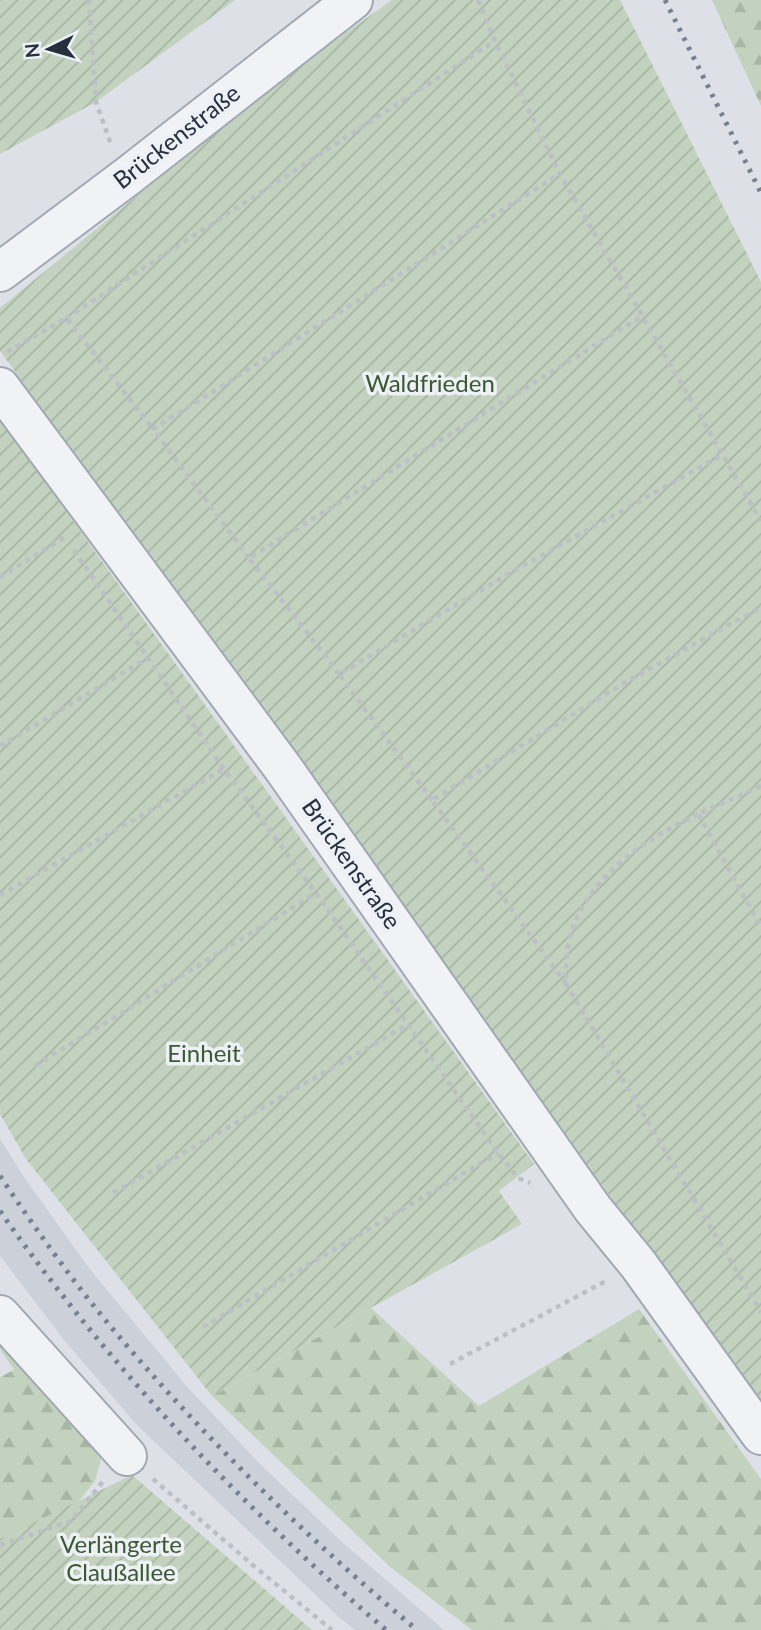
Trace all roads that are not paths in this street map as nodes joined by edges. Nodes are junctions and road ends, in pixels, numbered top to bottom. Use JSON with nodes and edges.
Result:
{"nodes":[{"id":1,"x":353,"y":0,"type":"edge"},
{"id":2,"x":0,"y":272,"type":"edge"},
{"id":3,"x":0,"y":387,"type":"edge"},
{"id":4,"x":0,"y":1315,"type":"edge"},
{"id":5,"x":761,"y":1435,"type":"edge"},
{"id":6,"x":127,"y":1456,"type":"road end"}],
"edges":[{"from":1,"to":2,"type":"street","name":"Brückenstraße"},
{"from":3,"to":5,"type":"street","name":"Brückenstraße"},
{"from":4,"to":6,"type":"street"}]}
